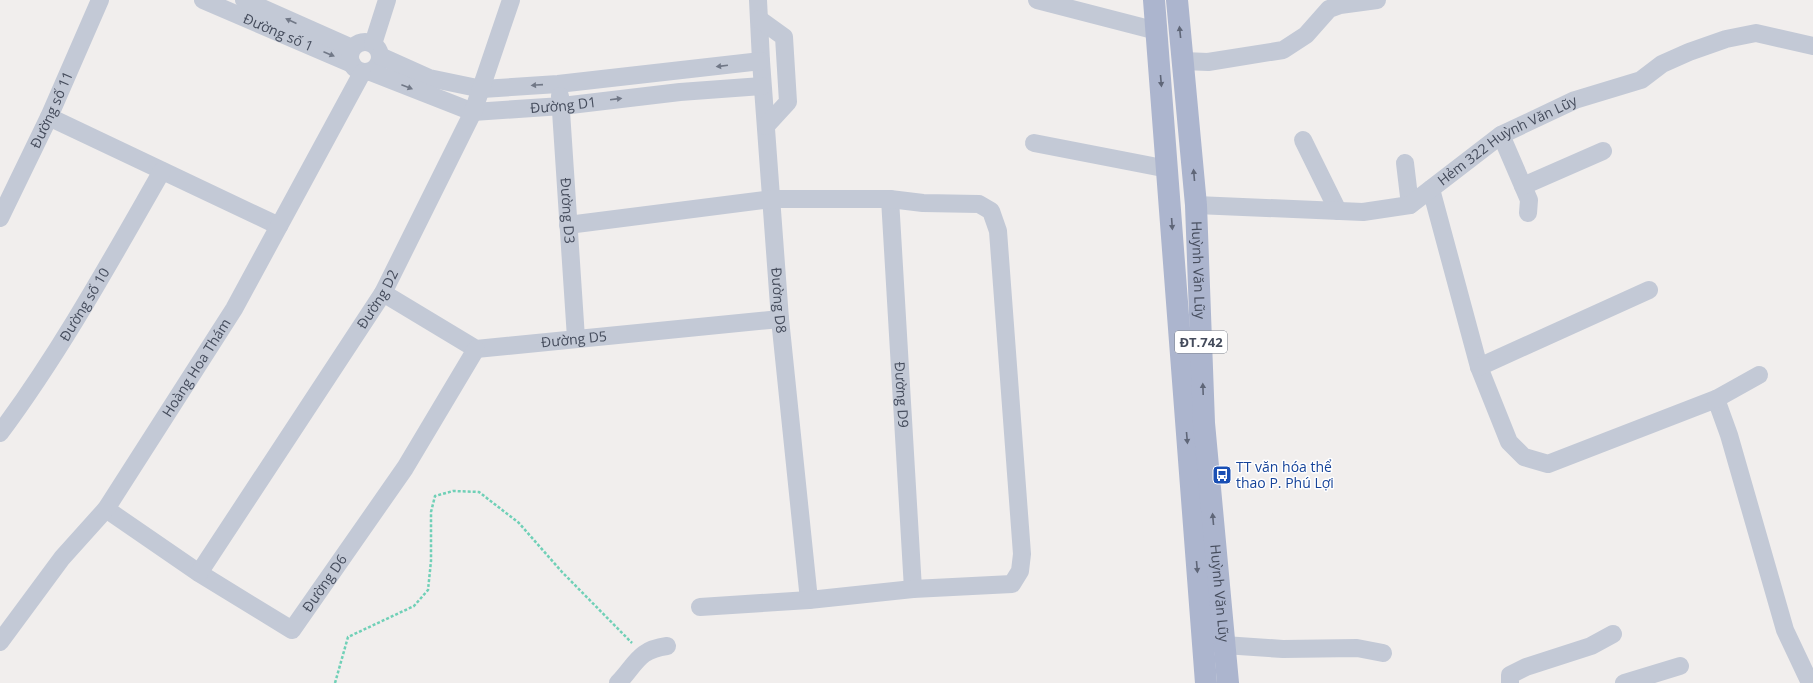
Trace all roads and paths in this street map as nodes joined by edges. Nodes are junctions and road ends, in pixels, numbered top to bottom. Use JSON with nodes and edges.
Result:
{"nodes":[{"id":1,"x":100,"y":0,"type":"edge"},
{"id":2,"x":203,"y":0,"type":"edge"},
{"id":3,"x":244,"y":0,"type":"edge"},
{"id":4,"x":387,"y":0,"type":"edge"},
{"id":5,"x":511,"y":0,"type":"edge"},
{"id":6,"x":758,"y":0,"type":"edge"},
{"id":7,"x":1037,"y":0,"type":"edge"},
{"id":8,"x":1154,"y":0,"type":"edge"},
{"id":9,"x":1177,"y":0,"type":"edge"},
{"id":10,"x":1377,"y":0,"type":"edge"},
{"id":11,"x":759,"y":19,"type":"junction"},
{"id":12,"x":1156,"y":31,"type":"junction"},
{"id":13,"x":1813,"y":46,"type":"edge"},
{"id":14,"x":376,"y":50,"type":"junction"},
{"id":15,"x":761,"y":61,"type":"junction"},
{"id":16,"x":1183,"y":62,"type":"junction"},
{"id":17,"x":359,"y":64,"type":"junction"},
{"id":18,"x":676,"y":72,"type":"junction"},
{"id":19,"x":558,"y":84,"type":"junction"},
{"id":20,"x":762,"y":86,"type":"junction"},
{"id":21,"x":482,"y":89,"type":"junction"},
{"id":22,"x":680,"y":92,"type":"junction"},
{"id":23,"x":562,"y":106,"type":"junction"},
{"id":24,"x":472,"y":112,"type":"junction"},
{"id":25,"x":48,"y":117,"type":"junction"},
{"id":26,"x":766,"y":126,"type":"junction"},
{"id":27,"x":1501,"y":135,"type":"junction"},
{"id":28,"x":1303,"y":140,"type":"dead end"},
{"id":29,"x":1034,"y":143,"type":"dead end"},
{"id":30,"x":1603,"y":151,"type":"dead end"},
{"id":31,"x":1405,"y":163,"type":"dead end"},
{"id":32,"x":1168,"y":169,"type":"junction"},
{"id":33,"x":162,"y":171,"type":"junction"},
{"id":34,"x":1523,"y":186,"type":"junction"},
{"id":35,"x":1431,"y":189,"type":"junction"},
{"id":36,"x":772,"y":199,"type":"junction"},
{"id":37,"x":890,"y":199,"type":"junction"},
{"id":38,"x":1196,"y":205,"type":"junction"},
{"id":39,"x":1410,"y":206,"type":"junction"},
{"id":40,"x":1338,"y":211,"type":"junction"},
{"id":41,"x":1528,"y":213,"type":"dead end"},
{"id":42,"x":0,"y":218,"type":"edge"},
{"id":43,"x":568,"y":225,"type":"junction"},
{"id":44,"x":279,"y":226,"type":"junction"},
{"id":45,"x":1649,"y":290,"type":"dead end"},
{"id":46,"x":383,"y":293,"type":"junction"},
{"id":47,"x":780,"y":319,"type":"junction"},
{"id":48,"x":576,"y":338,"type":"junction"},
{"id":49,"x":476,"y":349,"type":"junction"},
{"id":50,"x":1479,"y":367,"type":"junction"},
{"id":51,"x":1759,"y":375,"type":"dead end"},
{"id":52,"x":1716,"y":399,"type":"junction"},
{"id":53,"x":0,"y":433,"type":"edge"},
{"id":54,"x":106,"y":509,"type":"junction"},
{"id":55,"x":199,"y":574,"type":"junction"},
{"id":56,"x":913,"y":589,"type":"junction"},
{"id":57,"x":808,"y":600,"type":"junction"},
{"id":58,"x":700,"y":607,"type":"dead end"},
{"id":59,"x":1613,"y":634,"type":"dead end"},
{"id":60,"x":0,"y":642,"type":"edge"},
{"id":61,"x":1224,"y":645,"type":"junction"},
{"id":62,"x":667,"y":646,"type":"dead end"},
{"id":63,"x":1383,"y":653,"type":"dead end"},
{"id":64,"x":642,"y":654,"type":"junction"},
{"id":65,"x":1680,"y":666,"type":"dead end"},
{"id":66,"x":335,"y":683,"type":"edge"},
{"id":67,"x":618,"y":683,"type":"edge"},
{"id":68,"x":1206,"y":683,"type":"edge"},
{"id":69,"x":1228,"y":683,"type":"edge"},
{"id":70,"x":1510,"y":683,"type":"edge"},
{"id":71,"x":1624,"y":683,"type":"edge"},
{"id":72,"x":1810,"y":683,"type":"edge"}],
"edges":[{"from":1,"to":25,"type":"street","name":"Đường số 11"},
{"from":2,"to":17,"type":"street","name":"Đường số 1","one_way":true},
{"from":17,"to":3,"type":"street","name":"Đường số 1","one_way":true},
{"from":4,"to":14,"type":"street"},
{"from":5,"to":21,"type":"street","name":"Đường D2"},
{"from":6,"to":11,"type":"street","name":"Đường D8"},
{"from":7,"to":12,"type":"street"},
{"from":8,"to":12,"type":"main road","name":"Huỳnh Văn Lũy","number":"ĐT.742"},
{"from":16,"to":9,"type":"main road","name":"Huỳnh Văn Lũy","number":"ĐT.742","one_way":true},
{"from":10,"to":16,"type":"street"},
{"from":11,"to":15,"type":"street","name":"Đường D8"},
{"from":11,"to":26,"type":"street"},
{"from":12,"to":32,"type":"main road","name":"Huỳnh Văn Lũy","number":"ĐT.742","one_way":true},
{"from":13,"to":27,"type":"street","name":"Hẻm 322 Huỳnh Văn Lũy"},
{"from":14,"to":17,"type":"street","name":"Hoàng Hoa Thám"},
{"from":14,"to":17,"type":"street"},
{"from":14,"to":21,"type":"street","name":"Đường D1"},
{"from":15,"to":18,"type":"street","name":"Đường D1","one_way":true},
{"from":15,"to":20,"type":"street","name":"Đường D8"},
{"from":38,"to":16,"type":"main road","name":"Huỳnh Văn Lũy","number":"ĐT.742","one_way":true},
{"from":17,"to":24,"type":"street","name":"Đường D1","one_way":true},
{"from":17,"to":44,"type":"street","name":"Hoàng Hoa Thám"},
{"from":18,"to":19,"type":"street","name":"Đường D1"},
{"from":18,"to":22,"type":"street"},
{"from":19,"to":21,"type":"street","name":"Đường D1","one_way":true},
{"from":19,"to":23,"type":"street","name":"Đường D3"},
{"from":20,"to":22,"type":"street","name":"Đường D1"},
{"from":20,"to":26,"type":"street","name":"Đường D8"},
{"from":21,"to":24,"type":"street","name":"Đường D2"},
{"from":23,"to":22,"type":"street","name":"Đường D1","one_way":true},
{"from":23,"to":24,"type":"street","name":"Đường D1"},
{"from":23,"to":43,"type":"street","name":"Đường D3"},
{"from":24,"to":46,"type":"street","name":"Đường D2"},
{"from":25,"to":33,"type":"street"},
{"from":25,"to":42,"type":"street","name":"Đường số 11"},
{"from":26,"to":36,"type":"street","name":"Đường D8"},
{"from":27,"to":34,"type":"street"},
{"from":27,"to":35,"type":"street","name":"Hẻm 322 Huỳnh Văn Lũy"},
{"from":28,"to":40,"type":"street"},
{"from":29,"to":32,"type":"street"},
{"from":30,"to":34,"type":"street"},
{"from":31,"to":39,"type":"street"},
{"from":32,"to":68,"type":"main road","name":"Huỳnh Văn Lũy","number":"ĐT.742","one_way":true},
{"from":33,"to":44,"type":"street"},
{"from":33,"to":53,"type":"street","name":"Đường số 10"},
{"from":34,"to":41,"type":"street"},
{"from":35,"to":39,"type":"street","name":"Hẻm 322 Huỳnh Văn Lũy"},
{"from":35,"to":50,"type":"street"},
{"from":36,"to":37,"type":"street"},
{"from":36,"to":43,"type":"street"},
{"from":36,"to":47,"type":"street","name":"Đường D8"},
{"from":37,"to":56,"type":"street","name":"Đường D9"},
{"from":37,"to":56,"type":"street"},
{"from":38,"to":40,"type":"street"},
{"from":61,"to":38,"type":"main road","name":"Huỳnh Văn Lũy","number":"ĐT.742","one_way":true},
{"from":39,"to":40,"type":"street"},
{"from":43,"to":48,"type":"street","name":"Đường D3"},
{"from":44,"to":54,"type":"street","name":"Hoàng Hoa Thám"},
{"from":45,"to":50,"type":"street"},
{"from":46,"to":49,"type":"street"},
{"from":46,"to":55,"type":"street","name":"Đường D2"},
{"from":47,"to":48,"type":"street","name":"Đường D5"},
{"from":47,"to":57,"type":"street","name":"Đường D8"},
{"from":48,"to":49,"type":"street","name":"Đường D5"},
{"from":49,"to":55,"type":"street","name":"Đường D6"},
{"from":50,"to":52,"type":"street"},
{"from":51,"to":52,"type":"street"},
{"from":52,"to":72,"type":"street"},
{"from":54,"to":55,"type":"street","name":"Đường D6"},
{"from":54,"to":60,"type":"street","name":"Hoàng Hoa Thám"},
{"from":56,"to":57,"type":"street"},
{"from":57,"to":58,"type":"street"},
{"from":59,"to":70,"type":"street"},
{"from":61,"to":63,"type":"street"},
{"from":61,"to":69,"type":"main road","name":"Huỳnh Văn Lũy","number":"ĐT.742"},
{"from":62,"to":64,"type":"street"},
{"from":64,"to":66,"type":"path"},
{"from":64,"to":67,"type":"street"},
{"from":65,"to":71,"type":"street"}]}
